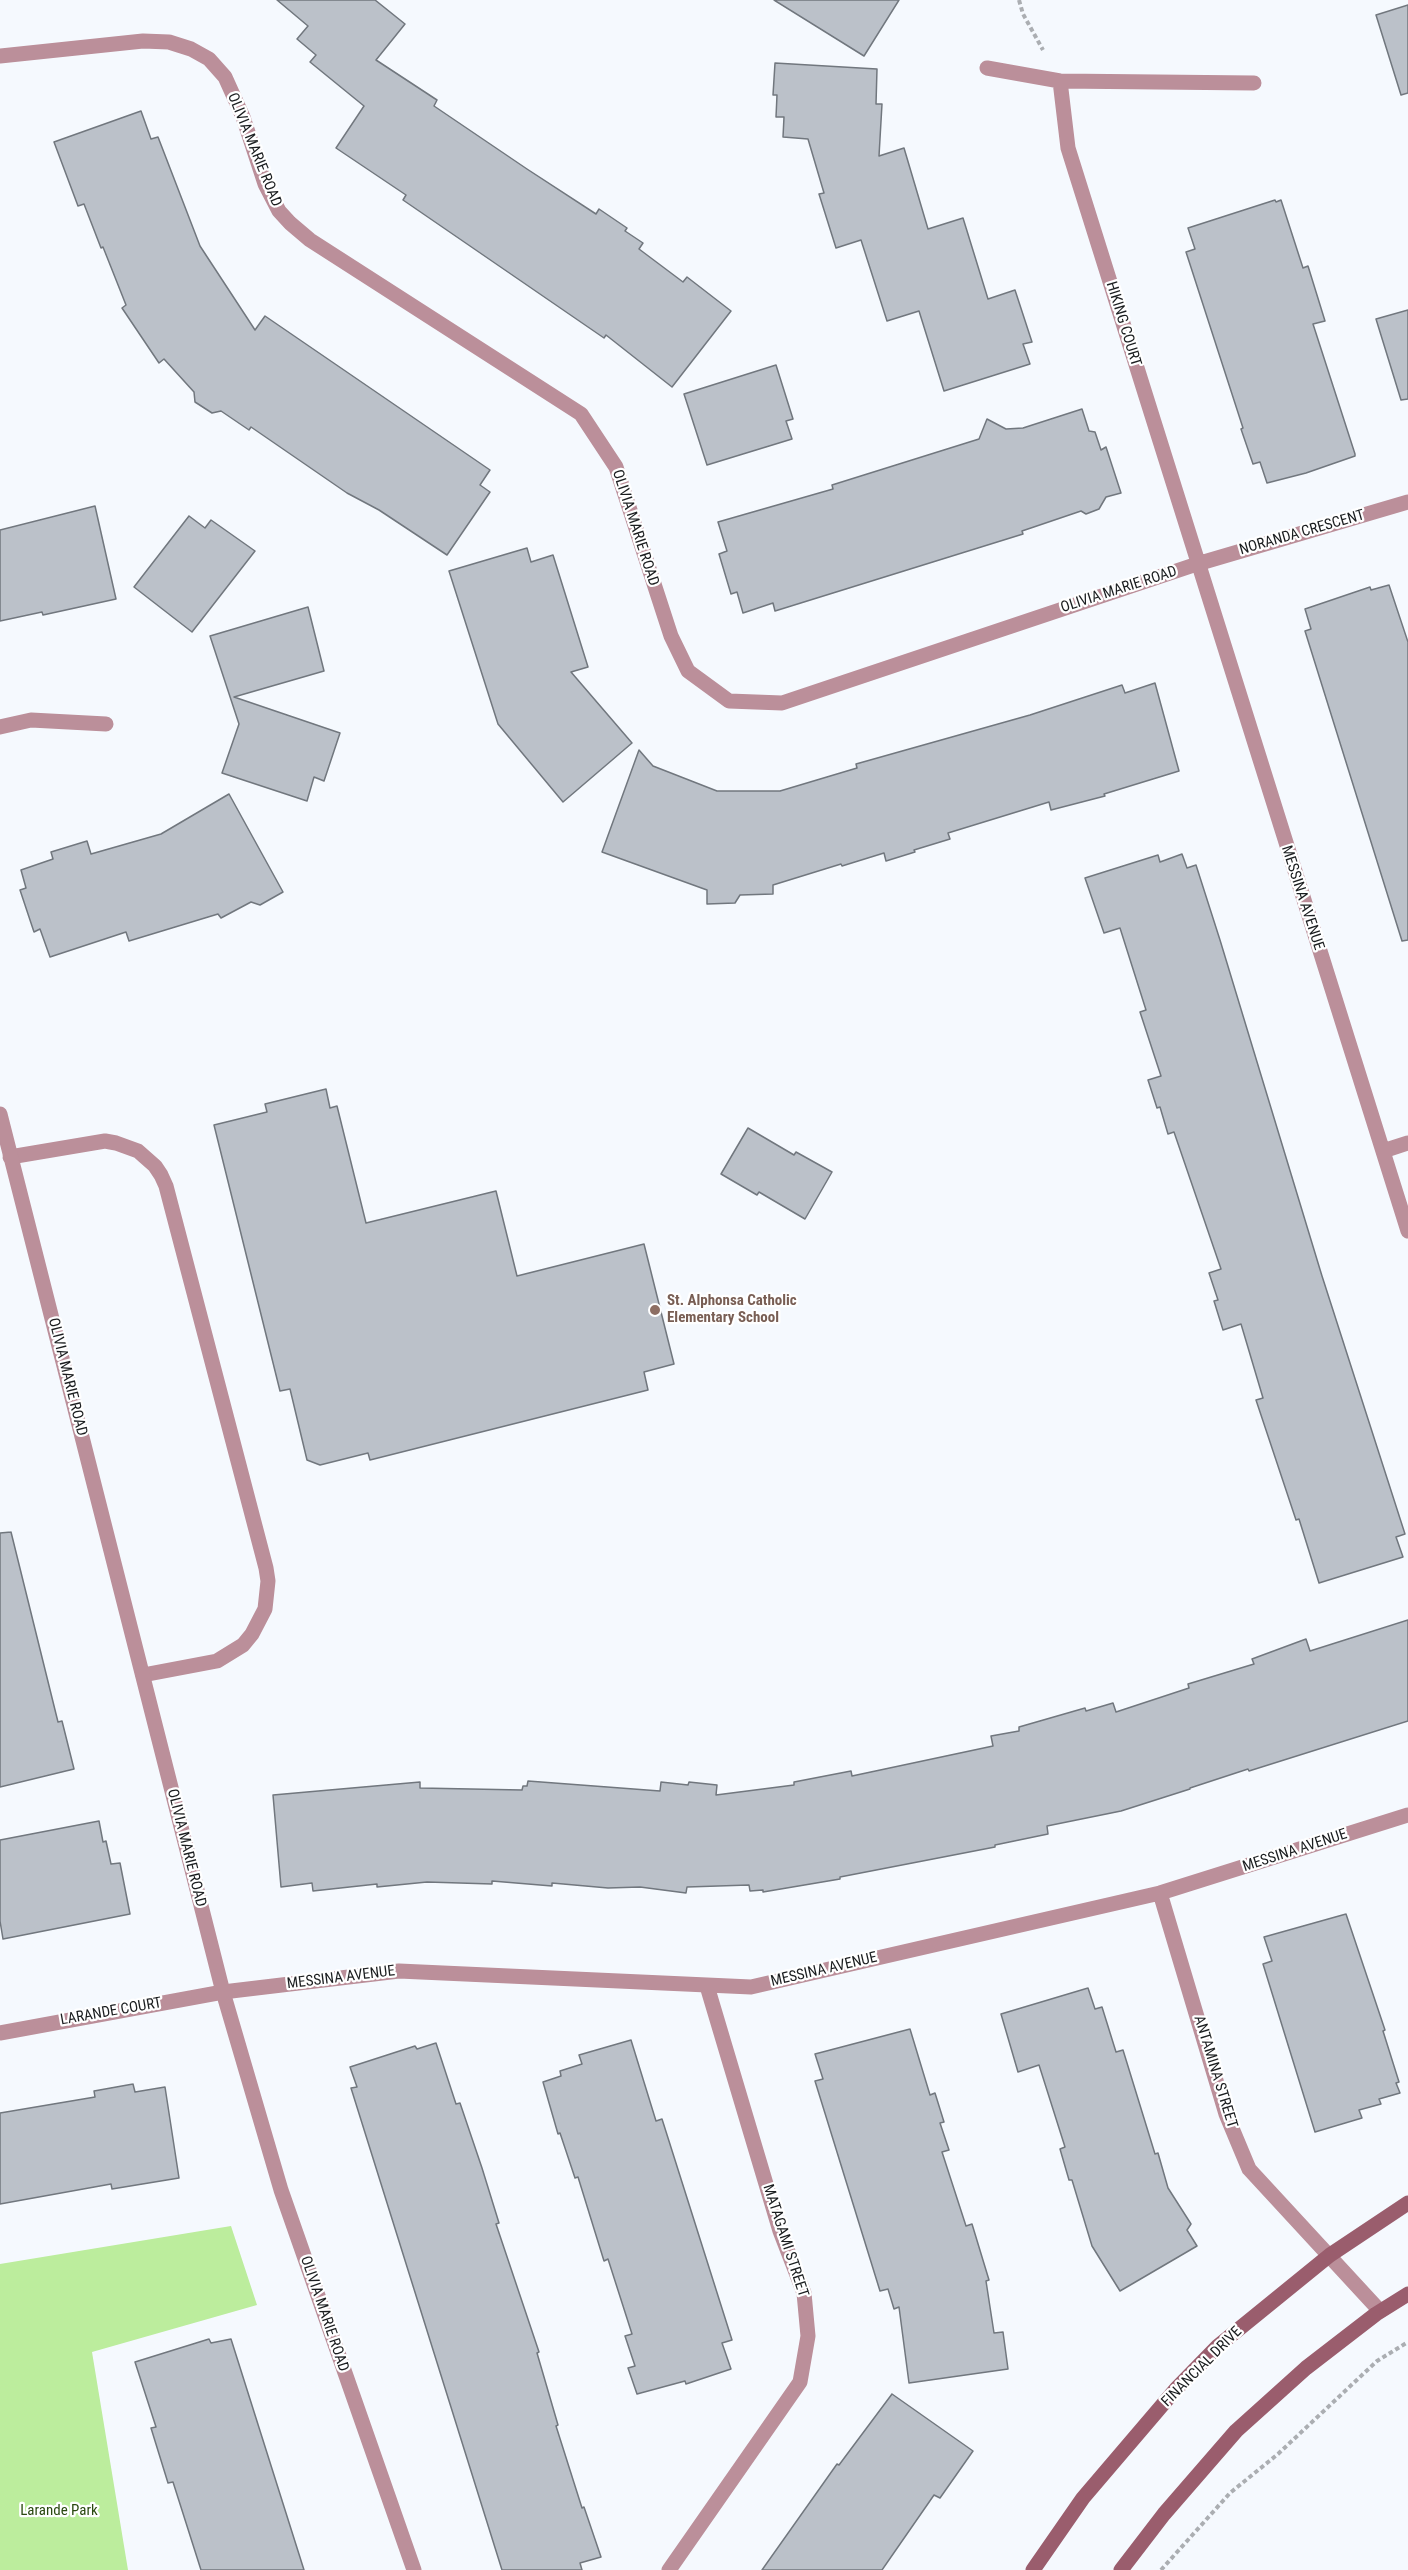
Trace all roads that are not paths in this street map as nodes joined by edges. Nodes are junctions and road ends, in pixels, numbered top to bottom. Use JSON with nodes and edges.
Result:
{"nodes":[{"id":1,"x":0,"y":56,"type":"edge"},
{"id":2,"x":987,"y":68,"type":"dead end"},
{"id":3,"x":1060,"y":81,"type":"junction"},
{"id":4,"x":1254,"y":83,"type":"dead end"},
{"id":5,"x":1408,"y":502,"type":"edge"},
{"id":6,"x":1197,"y":564,"type":"junction"},
{"id":7,"x":106,"y":724,"type":"dead end"},
{"id":8,"x":0,"y":727,"type":"edge"},
{"id":9,"x":0,"y":1114,"type":"edge"},
{"id":10,"x":1408,"y":1143,"type":"edge"},
{"id":11,"x":1383,"y":1151,"type":"junction"},
{"id":12,"x":10,"y":1157,"type":"junction"},
{"id":13,"x":1408,"y":1232,"type":"edge"},
{"id":14,"x":143,"y":1675,"type":"junction"},
{"id":15,"x":1408,"y":1815,"type":"edge"},
{"id":16,"x":1160,"y":1893,"type":"junction"},
{"id":17,"x":707,"y":1986,"type":"junction"},
{"id":18,"x":223,"y":1992,"type":"junction"},
{"id":19,"x":0,"y":2032,"type":"edge"},
{"id":20,"x":1408,"y":2203,"type":"edge"},
{"id":21,"x":1330,"y":2255,"type":"junction"},
{"id":22,"x":1408,"y":2294,"type":"edge"},
{"id":23,"x":1380,"y":2311,"type":"junction"},
{"id":24,"x":414,"y":2570,"type":"edge"},
{"id":25,"x":669,"y":2570,"type":"edge"},
{"id":26,"x":1033,"y":2570,"type":"edge"},
{"id":27,"x":1121,"y":2570,"type":"edge"}],
"edges":[{"from":1,"to":6,"type":"street","name":"OLIVIA MARIE ROAD"},
{"from":2,"to":3,"type":"street"},
{"from":3,"to":4,"type":"street"},
{"from":3,"to":6,"type":"street","name":"HIKING COURT"},
{"from":5,"to":6,"type":"street","name":"NORANDA CRESCENT"},
{"from":6,"to":11,"type":"street","name":"MESSINA AVENUE"},
{"from":7,"to":8,"type":"street"},
{"from":9,"to":12,"type":"street","name":"OLIVIA MARIE ROAD"},
{"from":10,"to":11,"type":"street"},
{"from":11,"to":13,"type":"street","name":"MESSINA AVENUE"},
{"from":12,"to":14,"type":"street","name":"OLIVIA MARIE ROAD"},
{"from":12,"to":14,"type":"street"},
{"from":14,"to":18,"type":"street","name":"OLIVIA MARIE ROAD"},
{"from":15,"to":16,"type":"street","name":"MESSINA AVENUE"},
{"from":16,"to":17,"type":"street","name":"MESSINA AVENUE"},
{"from":16,"to":21,"type":"street","name":"ANTAMINA STREET"},
{"from":17,"to":18,"type":"street","name":"MESSINA AVENUE"},
{"from":17,"to":25,"type":"street","name":"MATAGAMI STREET"},
{"from":18,"to":19,"type":"street","name":"LARANDE COURT"},
{"from":18,"to":24,"type":"street","name":"OLIVIA MARIE ROAD"},
{"from":20,"to":21,"type":"street","name":"FINANCIAL DRIVE"},
{"from":21,"to":23,"type":"street","name":"ANTAMINA STREET"},
{"from":21,"to":26,"type":"street","name":"FINANCIAL DRIVE"},
{"from":22,"to":23,"type":"street"},
{"from":23,"to":27,"type":"street"}]}
